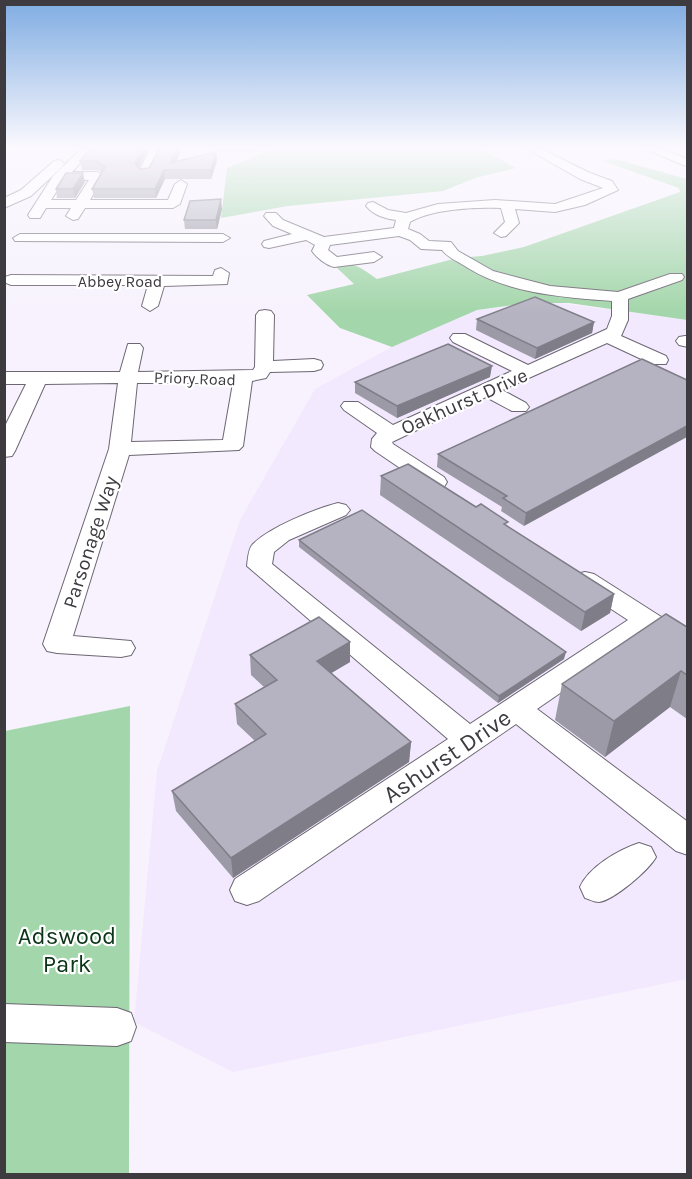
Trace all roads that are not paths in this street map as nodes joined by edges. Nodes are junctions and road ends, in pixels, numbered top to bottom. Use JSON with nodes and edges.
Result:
{"nodes":[{"id":1,"x":43,"y":204,"type":"edge"},
{"id":2,"x":80,"y":204,"type":"edge"},
{"id":3,"x":506,"y":204,"type":"junction"},
{"id":4,"x":573,"y":204,"type":"edge"},
{"id":5,"x":373,"y":206,"type":"dead end"},
{"id":6,"x":271,"y":216,"type":"dead end"},
{"id":7,"x":304,"y":218,"type":"dead end"},
{"id":8,"x":404,"y":224,"type":"junction"},
{"id":9,"x":507,"y":228,"type":"dead end"},
{"id":10,"x":299,"y":233,"type":"junction"},
{"id":11,"x":61,"y":238,"type":"junction"},
{"id":12,"x":224,"y":238,"type":"dead end"},
{"id":13,"x":322,"y":242,"type":"junction"},
{"id":14,"x":269,"y":244,"type":"dead end"},
{"id":15,"x":426,"y":246,"type":"junction"},
{"id":16,"x":20,"y":252,"type":"junction"},
{"id":17,"x":412,"y":252,"type":"dead end"},
{"id":18,"x":374,"y":257,"type":"dead end"},
{"id":19,"x":221,"y":273,"type":"dead end"},
{"id":20,"x":676,"y":276,"type":"dead end"},
{"id":21,"x":157,"y":281,"type":"junction"},
{"id":22,"x":8,"y":286,"type":"edge"},
{"id":23,"x":619,"y":297,"type":"junction"},
{"id":24,"x":150,"y":306,"type":"dead end"},
{"id":25,"x":265,"y":315,"type":"dead end"},
{"id":26,"x":613,"y":329,"type":"junction"},
{"id":27,"x":459,"y":338,"type":"dead end"},
{"id":28,"x":134,"y":348,"type":"dead end"},
{"id":29,"x":659,"y":360,"type":"dead end"},
{"id":30,"x":314,"y":365,"type":"dead end"},
{"id":31,"x":264,"y":367,"type":"junction"},
{"id":32,"x":528,"y":372,"type":"junction"},
{"id":33,"x":128,"y":376,"type":"junction"},
{"id":34,"x":243,"y":377,"type":"junction"},
{"id":35,"x":4,"y":378,"type":"edge"},
{"id":36,"x":38,"y":378,"type":"junction"},
{"id":37,"x":488,"y":390,"type":"junction"},
{"id":38,"x":351,"y":406,"type":"dead end"},
{"id":39,"x":519,"y":407,"type":"dead end"},
{"id":40,"x":390,"y":433,"type":"junction"},
{"id":41,"x":120,"y":449,"type":"junction"},
{"id":42,"x":4,"y":451,"type":"edge"},
{"id":43,"x":453,"y":492,"type":"edge"},
{"id":44,"x":338,"y":510,"type":"dead end"},
{"id":45,"x":567,"y":569,"type":"edge"},
{"id":46,"x":648,"y":620,"type":"junction"},
{"id":47,"x":687,"y":647,"type":"edge"},
{"id":48,"x":121,"y":648,"type":"dead end"},
{"id":49,"x":517,"y":709,"type":"junction"},
{"id":50,"x":470,"y":741,"type":"junction"},
{"id":51,"x":684,"y":834,"type":"edge"},
{"id":52,"x":639,"y":857,"type":"dead end"},
{"id":53,"x":597,"y":887,"type":"dead end"},
{"id":54,"x":247,"y":890,"type":"dead end"},
{"id":55,"x":4,"y":1023,"type":"edge"},
{"id":56,"x":117,"y":1027,"type":"dead end"}],
"edges":[{"from":1,"to":16,"type":"street"},
{"from":2,"to":11,"type":"street"},
{"from":3,"to":4,"type":"street"},
{"from":3,"to":8,"type":"street"},
{"from":3,"to":9,"type":"street"},
{"from":5,"to":8,"type":"street"},
{"from":6,"to":10,"type":"street"},
{"from":7,"to":10,"type":"street"},
{"from":8,"to":13,"type":"street"},
{"from":8,"to":15,"type":"street"},
{"from":10,"to":13,"type":"street"},
{"from":10,"to":14,"type":"street"},
{"from":11,"to":12,"type":"street"},
{"from":11,"to":16,"type":"street"},
{"from":13,"to":18,"type":"street"},
{"from":15,"to":17,"type":"street"},
{"from":15,"to":23,"type":"street"},
{"from":16,"to":22,"type":"street"},
{"from":19,"to":21,"type":"street","name":"Abbey Road"},
{"from":20,"to":23,"type":"street"},
{"from":21,"to":22,"type":"street","name":"Abbey Road"},
{"from":21,"to":24,"type":"street"},
{"from":23,"to":26,"type":"street"},
{"from":25,"to":31,"type":"street"},
{"from":26,"to":29,"type":"street"},
{"from":26,"to":32,"type":"street","name":"Oakhurst Drive"},
{"from":27,"to":32,"type":"street"},
{"from":28,"to":33,"type":"street","name":"Parsonage Way"},
{"from":30,"to":31,"type":"street"},
{"from":31,"to":34,"type":"street"},
{"from":32,"to":37,"type":"street","name":"Oakhurst Drive"},
{"from":33,"to":34,"type":"street","name":"Priory Road"},
{"from":33,"to":36,"type":"street","name":"Priory Road"},
{"from":33,"to":41,"type":"street","name":"Parsonage Way"},
{"from":34,"to":41,"type":"street","name":"Priory Road"},
{"from":35,"to":36,"type":"street","name":"Priory Road"},
{"from":36,"to":42,"type":"street"},
{"from":37,"to":39,"type":"street"},
{"from":37,"to":40,"type":"street","name":"Oakhurst Drive"},
{"from":38,"to":40,"type":"street"},
{"from":40,"to":43,"type":"street","name":"Oakhurst Drive"},
{"from":41,"to":48,"type":"street","name":"Parsonage Way"},
{"from":44,"to":50,"type":"street"},
{"from":45,"to":46,"type":"street"},
{"from":46,"to":47,"type":"street"},
{"from":46,"to":49,"type":"street","name":"Ashurst Drive"},
{"from":49,"to":50,"type":"street","name":"Ashurst Drive"},
{"from":49,"to":51,"type":"street"},
{"from":50,"to":54,"type":"street","name":"Ashurst Drive"},
{"from":52,"to":53,"type":"street"},
{"from":55,"to":56,"type":"street"}]}
